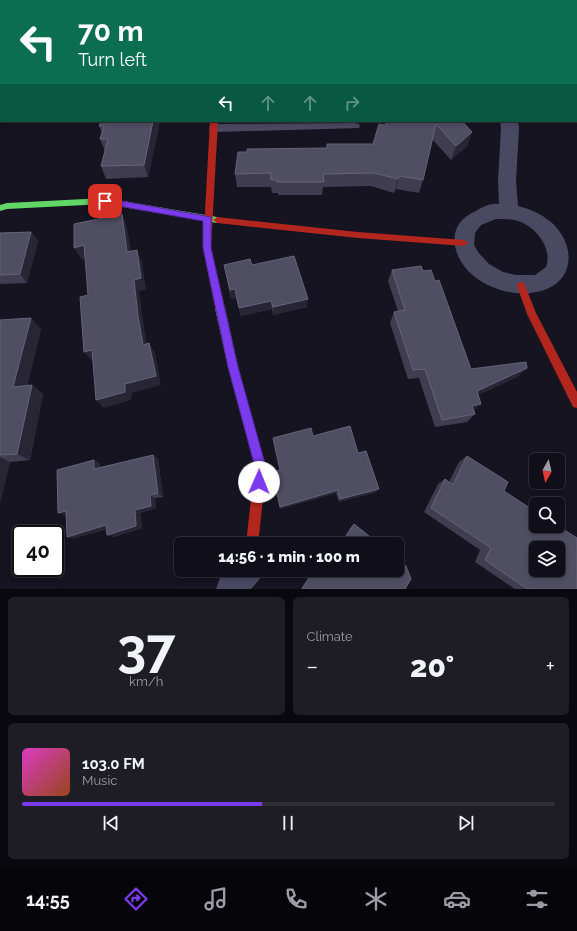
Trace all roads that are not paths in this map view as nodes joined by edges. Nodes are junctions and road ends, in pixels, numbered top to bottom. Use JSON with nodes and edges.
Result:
{"nodes":[{"id":1,"x":509,"y":122,"type":"edge"},
{"id":2,"x":214,"y":124,"type":"edge"},
{"id":3,"x":355,"y":126,"type":"dead end"},
{"id":4,"x":0,"y":208,"type":"edge"},
{"id":5,"x":509,"y":212,"type":"junction"},
{"id":6,"x":208,"y":219,"type":"junction"},
{"id":7,"x":464,"y":243,"type":"junction"},
{"id":8,"x":521,"y":286,"type":"junction"},
{"id":9,"x":577,"y":403,"type":"edge"},
{"id":10,"x":253,"y":537,"type":"edge"},
{"id":11,"x":242,"y":577,"type":"edge"},
{"id":12,"x":231,"y":589,"type":"edge"}],
"edges":[{"from":1,"to":5,"type":"street"},
{"from":2,"to":3,"type":"lane"},
{"from":2,"to":6,"type":"street"},
{"from":4,"to":6,"type":"street"},
{"from":5,"to":7,"type":"street"},
{"from":5,"to":8,"type":"street"},
{"from":6,"to":7,"type":"street"},
{"from":6,"to":10,"type":"street"},
{"from":7,"to":8,"type":"street"},
{"from":8,"to":9,"type":"street"},
{"from":11,"to":12,"type":"street"}]}
